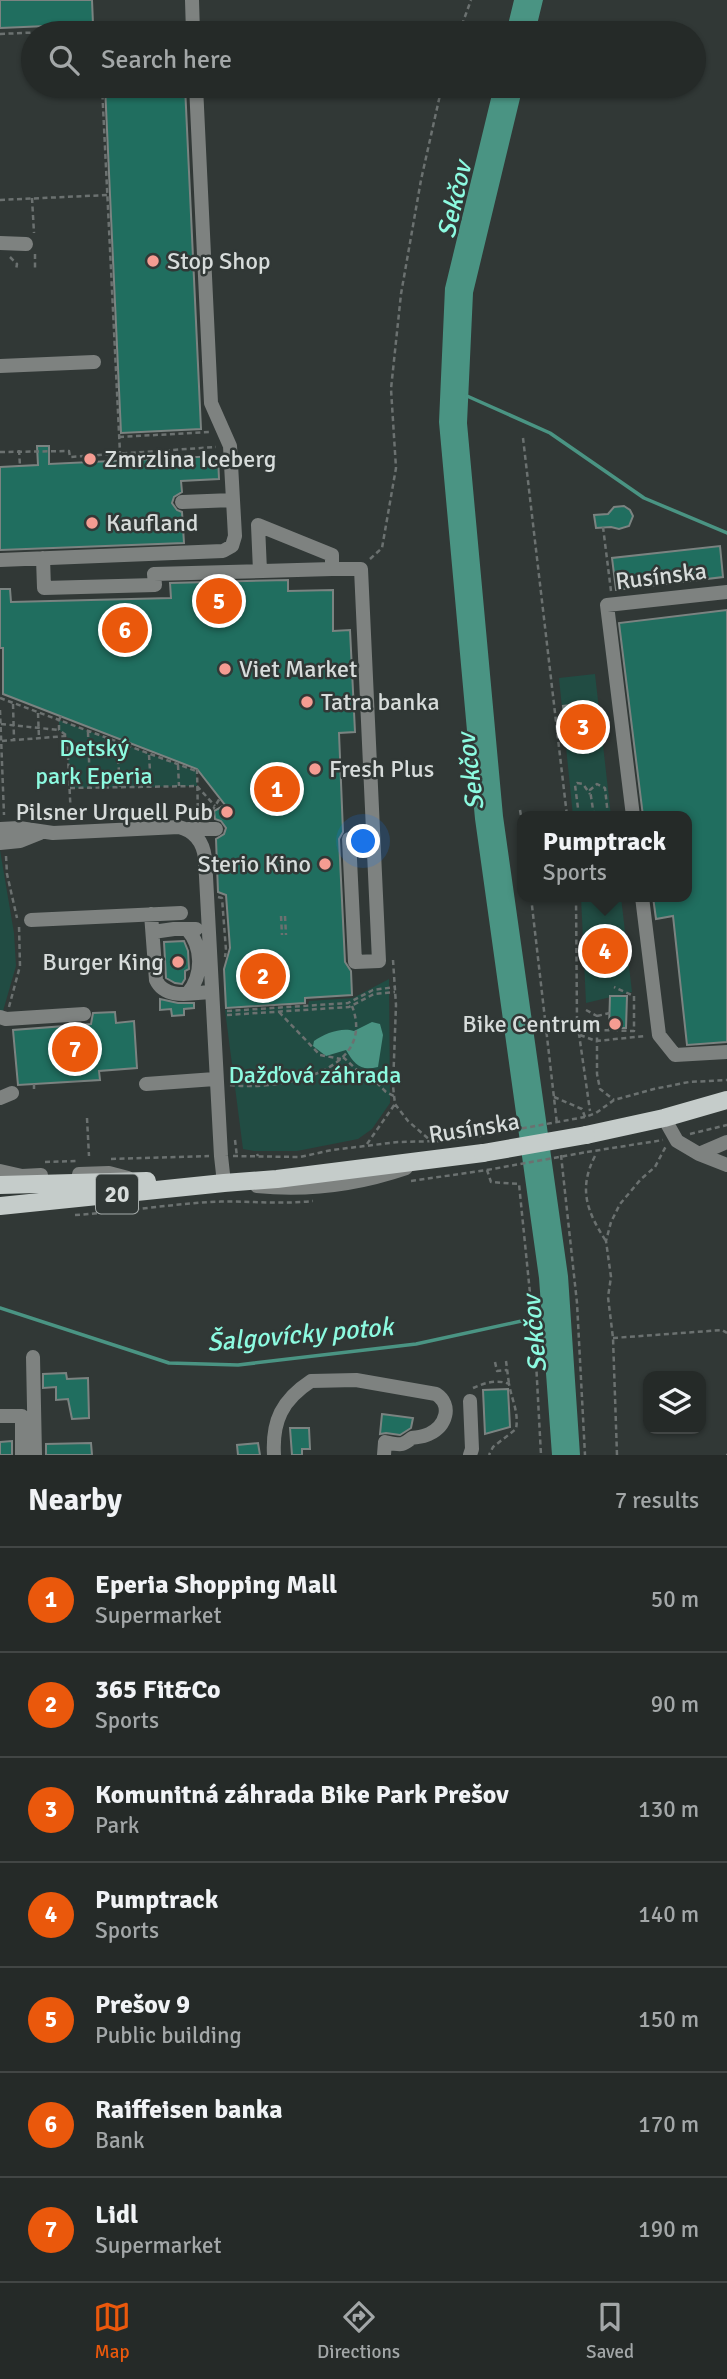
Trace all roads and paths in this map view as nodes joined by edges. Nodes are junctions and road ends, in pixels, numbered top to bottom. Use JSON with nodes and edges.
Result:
{"nodes":[{"id":1,"x":191,"y":0,"type":"edge"},
{"id":2,"x":471,"y":0,"type":"edge"},
{"id":3,"x":192,"y":21,"type":"edge"},
{"id":4,"x":463,"y":21,"type":"edge"},
{"id":5,"x":21,"y":33,"type":"edge"},
{"id":6,"x":0,"y":34,"type":"edge"},
{"id":7,"x":103,"y":98,"type":"edge"},
{"id":8,"x":197,"y":98,"type":"edge"},
{"id":9,"x":439,"y":98,"type":"edge"},
{"id":10,"x":107,"y":195,"type":"junction"},
{"id":11,"x":0,"y":200,"type":"edge"},
{"id":12,"x":26,"y":244,"type":"dead end"},
{"id":13,"x":2,"y":250,"type":"edge"},
{"id":14,"x":16,"y":270,"type":"dead end"},
{"id":15,"x":93,"y":362,"type":"dead end"},
{"id":16,"x":0,"y":366,"type":"edge"},
{"id":17,"x":223,"y":431,"type":"junction"},
{"id":18,"x":119,"y":437,"type":"junction"},
{"id":19,"x":523,"y":438,"type":"dead end"},
{"id":20,"x":230,"y":446,"type":"junction"},
{"id":21,"x":19,"y":450,"type":"junction"},
{"id":22,"x":0,"y":452,"type":"edge"},
{"id":23,"x":120,"y":453,"type":"junction"},
{"id":24,"x":20,"y":466,"type":"dead end"},
{"id":25,"x":233,"y":500,"type":"junction"},
{"id":26,"x":182,"y":502,"type":"dead end"},
{"id":27,"x":603,"y":527,"type":"dead end"},
{"id":28,"x":43,"y":558,"type":"junction"},
{"id":29,"x":370,"y":559,"type":"dead end"},
{"id":30,"x":0,"y":560,"type":"edge"},
{"id":31,"x":332,"y":569,"type":"junction"},
{"id":32,"x":260,"y":571,"type":"junction"},
{"id":33,"x":724,"y":592,"type":"edge"},
{"id":34,"x":613,"y":604,"type":"junction"},
{"id":35,"x":0,"y":698,"type":"edge"},
{"id":36,"x":13,"y":703,"type":"junction"},
{"id":37,"x":620,"y":709,"type":"junction"},
{"id":38,"x":0,"y":710,"type":"edge"},
{"id":39,"x":38,"y":713,"type":"junction"},
{"id":40,"x":581,"y":713,"type":"dead end"},
{"id":41,"x":60,"y":718,"type":"junction"},
{"id":42,"x":1,"y":724,"type":"edge"},
{"id":43,"x":13,"y":726,"type":"junction"},
{"id":44,"x":39,"y":728,"type":"junction"},
{"id":45,"x":59,"y":730,"type":"junction"},
{"id":46,"x":88,"y":731,"type":"junction"},
{"id":47,"x":67,"y":736,"type":"junction"},
{"id":48,"x":39,"y":738,"type":"junction"},
{"id":49,"x":14,"y":739,"type":"junction"},
{"id":50,"x":2,"y":741,"type":"junction"},
{"id":51,"x":117,"y":742,"type":"junction"},
{"id":52,"x":149,"y":754,"type":"junction"},
{"id":53,"x":178,"y":765,"type":"junction"},
{"id":54,"x":179,"y":786,"type":"junction"},
{"id":55,"x":197,"y":786,"type":"junction"},
{"id":56,"x":120,"y":787,"type":"junction"},
{"id":57,"x":151,"y":787,"type":"junction"},
{"id":58,"x":90,"y":788,"type":"junction"},
{"id":59,"x":591,"y":797,"type":"junction"},
{"id":60,"x":220,"y":798,"type":"dead end"},
{"id":61,"x":215,"y":806,"type":"junction"},
{"id":62,"x":212,"y":811,"type":"dead end"},
{"id":63,"x":566,"y":811,"type":"edge"},
{"id":64,"x":578,"y":811,"type":"edge"},
{"id":65,"x":593,"y":811,"type":"edge"},
{"id":66,"x":607,"y":811,"type":"edge"},
{"id":67,"x":632,"y":811,"type":"edge"},
{"id":68,"x":193,"y":824,"type":"junction"},
{"id":69,"x":2,"y":825,"type":"edge"},
{"id":70,"x":216,"y":829,"type":"dead end"},
{"id":71,"x":41,"y":833,"type":"junction"},
{"id":72,"x":373,"y":838,"type":"junction"},
{"id":73,"x":3,"y":846,"type":"edge"},
{"id":74,"x":215,"y":896,"type":"dead end"},
{"id":75,"x":532,"y":902,"type":"edge"},
{"id":76,"x":576,"y":902,"type":"edge"},
{"id":77,"x":602,"y":902,"type":"edge"},
{"id":78,"x":643,"y":902,"type":"edge"},
{"id":79,"x":603,"y":908,"type":"dead end"},
{"id":80,"x":181,"y":913,"type":"dead end"},
{"id":81,"x":151,"y":914,"type":"junction"},
{"id":82,"x":283,"y":916,"type":"dead end"},
{"id":83,"x":31,"y":920,"type":"dead end"},
{"id":84,"x":187,"y":929,"type":"junction"},
{"id":85,"x":208,"y":929,"type":"junction"},
{"id":86,"x":153,"y":932,"type":"junction"},
{"id":87,"x":284,"y":935,"type":"dead end"},
{"id":88,"x":230,"y":949,"type":"dead end"},
{"id":89,"x":614,"y":987,"type":"dead end"},
{"id":90,"x":211,"y":992,"type":"junction"},
{"id":91,"x":188,"y":993,"type":"junction"},
{"id":92,"x":352,"y":1006,"type":"junction"},
{"id":93,"x":586,"y":1010,"type":"dead end"},
{"id":94,"x":279,"y":1012,"type":"junction"},
{"id":95,"x":610,"y":1013,"type":"dead end"},
{"id":96,"x":84,"y":1014,"type":"dead end"},
{"id":97,"x":597,"y":1016,"type":"junction"},
{"id":98,"x":3,"y":1018,"type":"edge"},
{"id":99,"x":596,"y":1030,"type":"junction"},
{"id":100,"x":634,"y":1031,"type":"junction"},
{"id":101,"x":579,"y":1035,"type":"junction"},
{"id":102,"x":659,"y":1035,"type":"junction"},
{"id":103,"x":634,"y":1037,"type":"junction"},
{"id":104,"x":596,"y":1041,"type":"junction"},
{"id":105,"x":727,"y":1052,"type":"edge"},
{"id":106,"x":342,"y":1058,"type":"junction"},
{"id":107,"x":727,"y":1080,"type":"edge"},
{"id":108,"x":220,"y":1082,"type":"junction"},
{"id":109,"x":34,"y":1084,"type":"dead end"},
{"id":110,"x":146,"y":1084,"type":"dead end"},
{"id":111,"x":34,"y":1091,"type":"dead end"},
{"id":112,"x":394,"y":1096,"type":"dead end"},
{"id":113,"x":554,"y":1097,"type":"junction"},
{"id":114,"x":614,"y":1100,"type":"junction"},
{"id":115,"x":727,"y":1100,"type":"edge"},
{"id":116,"x":395,"y":1104,"type":"dead end"},
{"id":117,"x":590,"y":1111,"type":"dead end"},
{"id":118,"x":87,"y":1118,"type":"dead end"},
{"id":119,"x":664,"y":1118,"type":"junction"},
{"id":120,"x":727,"y":1125,"type":"edge"},
{"id":121,"x":558,"y":1132,"type":"dead end"},
{"id":122,"x":586,"y":1135,"type":"junction"},
{"id":123,"x":687,"y":1135,"type":"dead end"},
{"id":124,"x":657,"y":1141,"type":"dead end"},
{"id":125,"x":727,"y":1142,"type":"edge"},
{"id":126,"x":667,"y":1143,"type":"dead end"},
{"id":127,"x":559,"y":1144,"type":"dead end"},
{"id":128,"x":365,"y":1146,"type":"junction"},
{"id":129,"x":484,"y":1153,"type":"junction"},
{"id":130,"x":699,"y":1154,"type":"junction"},
{"id":131,"x":89,"y":1156,"type":"dead end"},
{"id":132,"x":595,"y":1156,"type":"dead end"},
{"id":133,"x":223,"y":1158,"type":"junction"},
{"id":134,"x":727,"y":1165,"type":"edge"},
{"id":135,"x":0,"y":1171,"type":"edge"},
{"id":136,"x":139,"y":1181,"type":"junction"},
{"id":137,"x":224,"y":1182,"type":"junction"},
{"id":138,"x":400,"y":1183,"type":"dead end"},
{"id":139,"x":0,"y":1185,"type":"edge"},
{"id":140,"x":321,"y":1200,"type":"dead end"},
{"id":141,"x":4,"y":1205,"type":"edge"},
{"id":142,"x":66,"y":1215,"type":"dead end"},
{"id":143,"x":606,"y":1241,"type":"junction"},
{"id":144,"x":727,"y":1333,"type":"edge"},
{"id":145,"x":613,"y":1338,"type":"junction"},
{"id":146,"x":33,"y":1357,"type":"dead end"},
{"id":147,"x":506,"y":1360,"type":"dead end"},
{"id":148,"x":495,"y":1362,"type":"dead end"},
{"id":149,"x":507,"y":1370,"type":"junction"},
{"id":150,"x":509,"y":1384,"type":"junction"},
{"id":151,"x":470,"y":1395,"type":"joint"},
{"id":152,"x":0,"y":1416,"type":"edge"},
{"id":153,"x":13,"y":1441,"type":"dead end"},
{"id":154,"x":22,"y":1455,"type":"edge"},
{"id":155,"x":36,"y":1455,"type":"edge"},
{"id":156,"x":274,"y":1455,"type":"edge"},
{"id":157,"x":384,"y":1455,"type":"edge"},
{"id":158,"x":470,"y":1455,"type":"edge"},
{"id":159,"x":489,"y":1455,"type":"edge"},
{"id":160,"x":541,"y":1455,"type":"edge"},
{"id":161,"x":585,"y":1455,"type":"edge"},
{"id":162,"x":617,"y":1455,"type":"edge"}],
"edges":[{"from":1,"to":3,"type":"street"},
{"from":2,"to":4,"type":"path"},
{"from":5,"to":6,"type":"path"},
{"from":7,"to":10,"type":"path"},
{"from":8,"to":17,"type":"street"},
{"from":9,"to":29,"type":"path"},
{"from":10,"to":11,"type":"path"},
{"from":10,"to":18,"type":"path"},
{"from":12,"to":13,"type":"street"},
{"from":13,"to":14,"type":"path"},
{"from":15,"to":16,"type":"street"},
{"from":17,"to":18,"type":"path"},
{"from":17,"to":20,"type":"street"},
{"from":18,"to":23,"type":"path"},
{"from":19,"to":63,"type":"path"},
{"from":20,"to":23,"type":"path"},
{"from":20,"to":25,"type":"street"},
{"from":21,"to":22,"type":"path"},
{"from":21,"to":23,"type":"path"},
{"from":21,"to":24,"type":"path"},
{"from":25,"to":26,"type":"street"},
{"from":25,"to":28,"type":"street"},
{"from":27,"to":34,"type":"path"},
{"from":28,"to":30,"type":"street"},
{"from":28,"to":32,"type":"street"},
{"from":31,"to":32,"type":"street"},
{"from":31,"to":32,"type":"street"},
{"from":31,"to":72,"type":"street"},
{"from":33,"to":34,"type":"street","name":"Rusínska"},
{"from":34,"to":37,"type":"street","name":"Rusínska"},
{"from":35,"to":36,"type":"path"},
{"from":36,"to":39,"type":"path"},
{"from":36,"to":43,"type":"path"},
{"from":37,"to":40,"type":"path"},
{"from":37,"to":67,"type":"street","name":"Rusínska"},
{"from":38,"to":42,"type":"path"},
{"from":39,"to":41,"type":"path"},
{"from":39,"to":44,"type":"path"},
{"from":41,"to":45,"type":"path"},
{"from":41,"to":46,"type":"path"},
{"from":42,"to":43,"type":"path"},
{"from":42,"to":50,"type":"path"},
{"from":43,"to":44,"type":"path"},
{"from":43,"to":49,"type":"path"},
{"from":44,"to":45,"type":"path"},
{"from":44,"to":48,"type":"path"},
{"from":45,"to":47,"type":"path"},
{"from":46,"to":51,"type":"path"},
{"from":46,"to":58,"type":"path"},
{"from":47,"to":48,"type":"path"},
{"from":47,"to":58,"type":"path"},
{"from":48,"to":49,"type":"path"},
{"from":49,"to":50,"type":"path"},
{"from":50,"to":69,"type":"path"},
{"from":51,"to":52,"type":"path"},
{"from":51,"to":56,"type":"path"},
{"from":52,"to":53,"type":"path"},
{"from":52,"to":57,"type":"path"},
{"from":53,"to":54,"type":"path"},
{"from":53,"to":55,"type":"path"},
{"from":54,"to":55,"type":"path"},
{"from":54,"to":57,"type":"path"},
{"from":55,"to":61,"type":"path"},
{"from":55,"to":68,"type":"path"},
{"from":56,"to":57,"type":"path"},
{"from":56,"to":58,"type":"path"},
{"from":59,"to":64,"type":"path"},
{"from":59,"to":65,"type":"path"},
{"from":59,"to":66,"type":"path"},
{"from":60,"to":61,"type":"path"},
{"from":61,"to":62,"type":"path"},
{"from":68,"to":70,"type":"street"},
{"from":68,"to":71,"type":"street"},
{"from":68,"to":85,"type":"street"},
{"from":69,"to":71,"type":"street"},
{"from":71,"to":73,"type":"street"},
{"from":72,"to":72,"type":"street"},
{"from":73,"to":98,"type":"path"},
{"from":74,"to":88,"type":"path"},
{"from":75,"to":113,"type":"path"},
{"from":76,"to":101,"type":"path"},
{"from":77,"to":79,"type":"path"},
{"from":78,"to":102,"type":"street"},
{"from":80,"to":81,"type":"street"},
{"from":81,"to":83,"type":"street"},
{"from":81,"to":86,"type":"street"},
{"from":82,"to":87,"type":"path"},
{"from":84,"to":85,"type":"street"},
{"from":84,"to":86,"type":"street"},
{"from":84,"to":91,"type":"street"},
{"from":85,"to":90,"type":"street"},
{"from":86,"to":91,"type":"street"},
{"from":89,"to":100,"type":"path"},
{"from":90,"to":91,"type":"street"},
{"from":90,"to":108,"type":"street"},
{"from":92,"to":94,"type":"path"},
{"from":92,"to":94,"type":"path"},
{"from":92,"to":106,"type":"path"},
{"from":93,"to":97,"type":"path"},
{"from":94,"to":106,"type":"path"},
{"from":95,"to":97,"type":"path"},
{"from":96,"to":98,"type":"street"},
{"from":97,"to":99,"type":"path"},
{"from":99,"to":100,"type":"path"},
{"from":99,"to":104,"type":"path"},
{"from":100,"to":103,"type":"path"},
{"from":101,"to":104,"type":"path"},
{"from":101,"to":117,"type":"path"},
{"from":102,"to":103,"type":"path"},
{"from":102,"to":105,"type":"street"},
{"from":103,"to":104,"type":"path"},
{"from":104,"to":114,"type":"path"},
{"from":106,"to":108,"type":"path"},
{"from":106,"to":112,"type":"path"},
{"from":107,"to":114,"type":"path"},
{"from":108,"to":110,"type":"street"},
{"from":108,"to":133,"type":"street"},
{"from":109,"to":111,"type":"path"},
{"from":113,"to":121,"type":"path"},
{"from":113,"to":122,"type":"path"},
{"from":114,"to":122,"type":"path"},
{"from":115,"to":119,"type":"main road","name":"Rusínska","number":"20"},
{"from":116,"to":128,"type":"path"},
{"from":118,"to":131,"type":"path"},
{"from":119,"to":122,"type":"main road","name":"Rusínska","number":"20"},
{"from":119,"to":130,"type":"street"},
{"from":120,"to":123,"type":"path"},
{"from":122,"to":124,"type":"path"},
{"from":122,"to":129,"type":"main road","name":"Rusínska","number":"20","bridge":true},
{"from":122,"to":129,"type":"path","bridge":true},
{"from":122,"to":129,"type":"path","bridge":true},
{"from":125,"to":130,"type":"street"},
{"from":126,"to":143,"type":"path"},
{"from":127,"to":161,"type":"path"},
{"from":128,"to":129,"type":"path"},
{"from":128,"to":133,"type":"path"},
{"from":129,"to":137,"type":"main road","name":"Rusínska","number":"20"},
{"from":129,"to":138,"type":"path"},
{"from":129,"to":160,"type":"path"},
{"from":130,"to":134,"type":"street"},
{"from":132,"to":143,"type":"path"},
{"from":133,"to":137,"type":"street"},
{"from":135,"to":136,"type":"street"},
{"from":136,"to":137,"type":"main road","name":"Rusínska","number":"20"},
{"from":136,"to":139,"type":"main road","name":"Rusínska","number":"20"},
{"from":137,"to":141,"type":"main road","name":"Rusínska","number":"20"},
{"from":140,"to":142,"type":"path"},
{"from":143,"to":145,"type":"path"},
{"from":144,"to":145,"type":"path"},
{"from":145,"to":162,"type":"path"},
{"from":146,"to":155,"type":"street"},
{"from":147,"to":149,"type":"path"},
{"from":148,"to":149,"type":"path"},
{"from":149,"to":150,"type":"path"},
{"from":150,"to":151,"type":"path"},
{"from":150,"to":159,"type":"path"},
{"from":151,"to":158,"type":"street"},
{"from":152,"to":153,"type":"street"},
{"from":152,"to":154,"type":"street"},
{"from":156,"to":157,"type":"street"}]}
